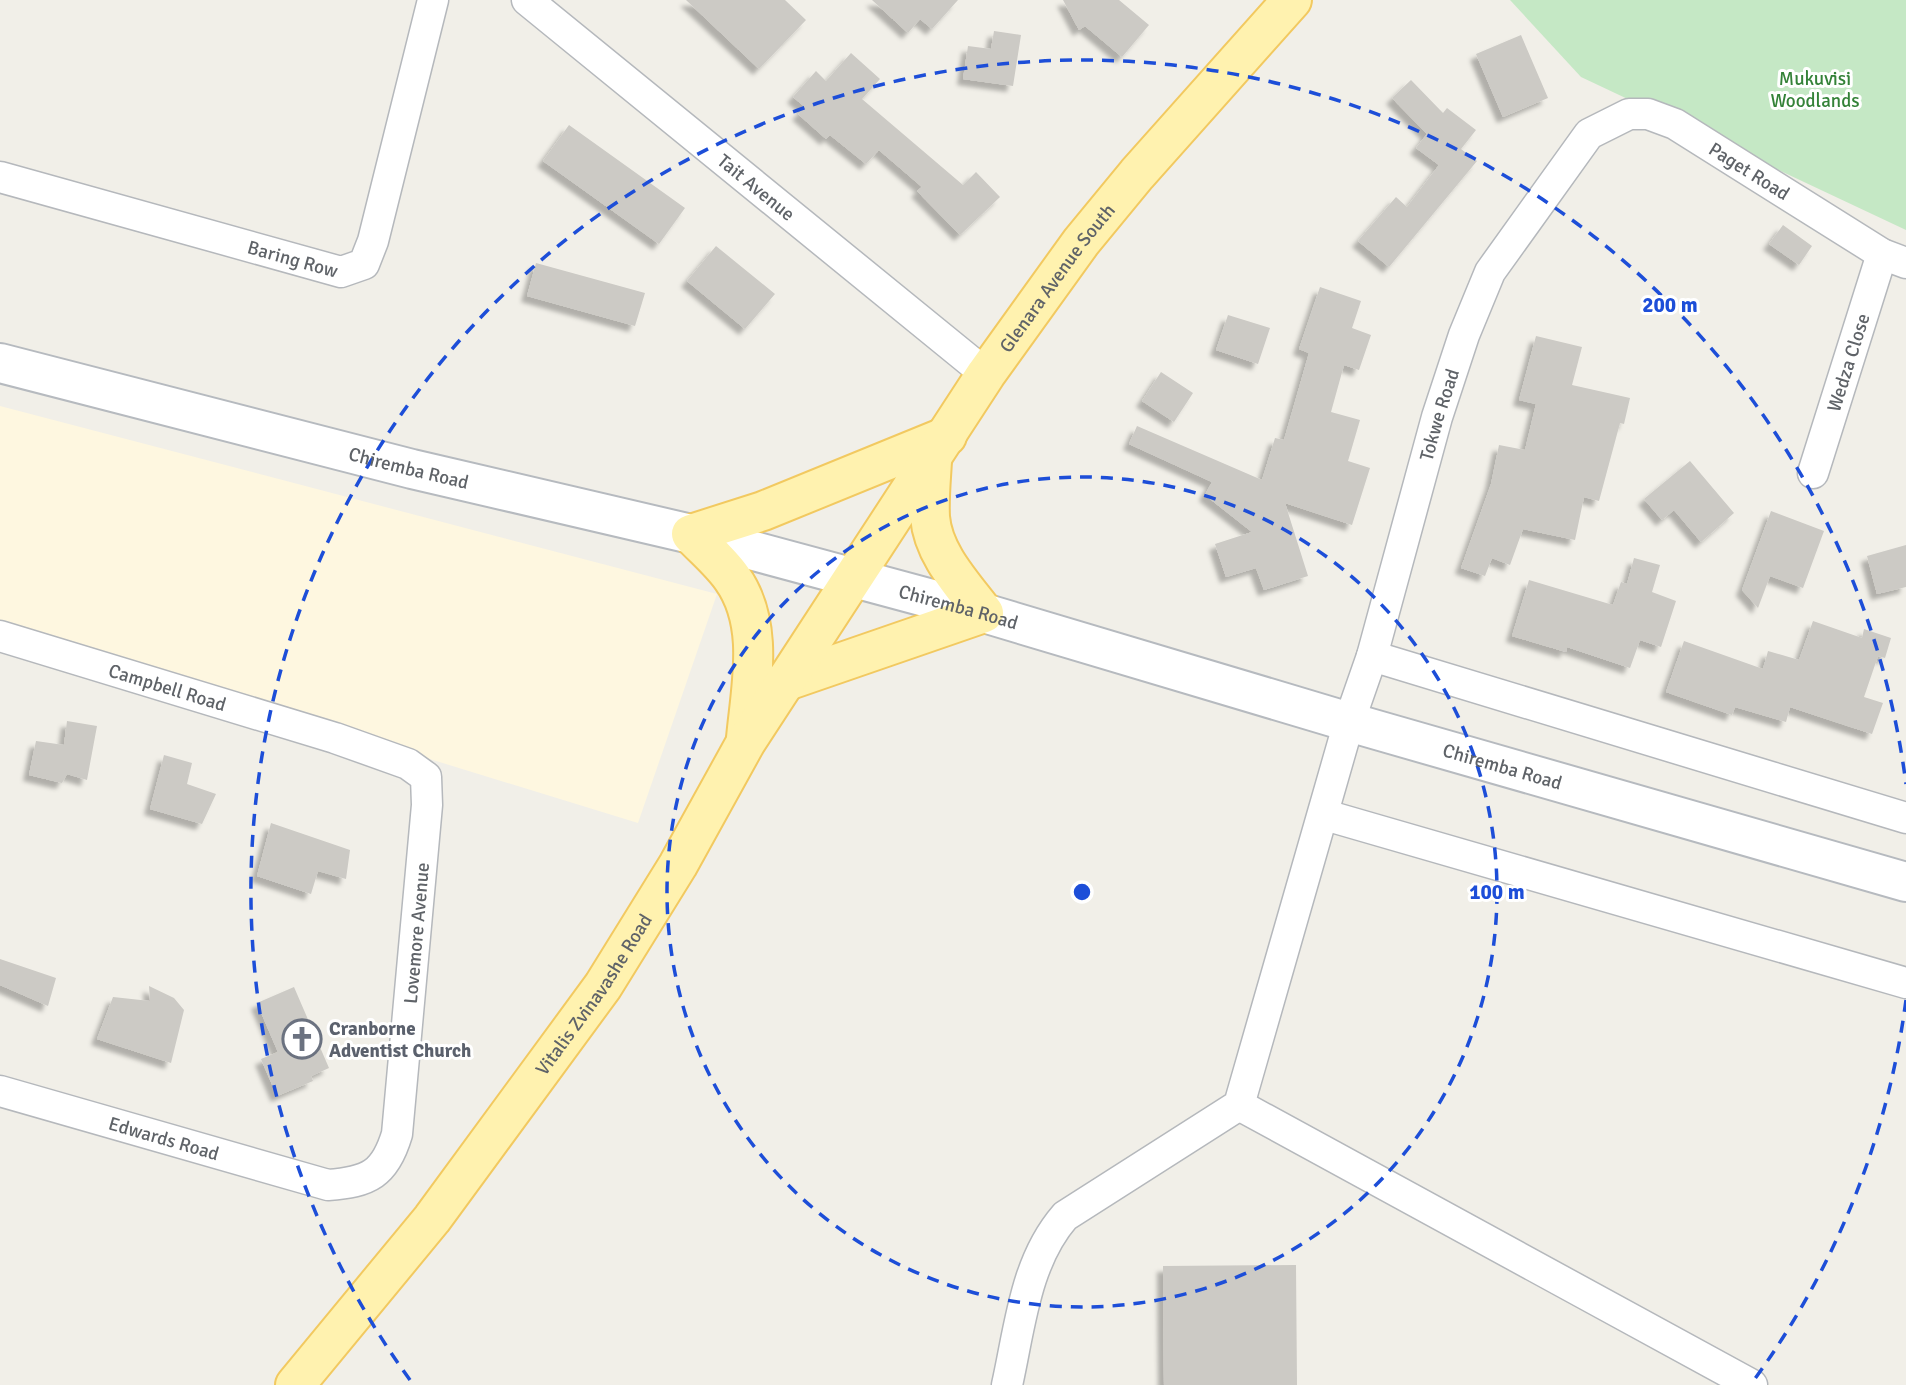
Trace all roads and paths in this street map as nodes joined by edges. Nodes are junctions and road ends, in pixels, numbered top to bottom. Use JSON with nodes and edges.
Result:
{"nodes":[{"id":1,"x":433,"y":0,"type":"edge"},
{"id":2,"x":527,"y":0,"type":"edge"},
{"id":3,"x":1292,"y":0,"type":"edge"},
{"id":4,"x":1589,"y":134,"type":"joint"},
{"id":5,"x":0,"y":177,"type":"edge"},
{"id":6,"x":1894,"y":259,"type":"edge"},
{"id":7,"x":0,"y":363,"type":"edge"},
{"id":8,"x":986,"y":374,"type":"junction"},
{"id":9,"x":939,"y":449,"type":"junction"},
{"id":10,"x":1813,"y":473,"type":"dead end"},
{"id":11,"x":691,"y":534,"type":"junction"},
{"id":12,"x":853,"y":579,"type":"junction"},
{"id":13,"x":984,"y":613,"type":"junction"},
{"id":14,"x":0,"y":636,"type":"edge"},
{"id":15,"x":1372,"y":656,"type":"junction"},
{"id":16,"x":784,"y":682,"type":"junction"},
{"id":17,"x":1349,"y":722,"type":"junction"},
{"id":18,"x":335,"y":738,"type":"joint"},
{"id":19,"x":746,"y":742,"type":"junction"},
{"id":20,"x":1325,"y":815,"type":"junction"},
{"id":21,"x":1906,"y":818,"type":"edge"},
{"id":22,"x":1906,"y":882,"type":"edge"},
{"id":23,"x":1906,"y":983,"type":"edge"},
{"id":24,"x":0,"y":1091,"type":"edge"},
{"id":25,"x":1239,"y":1105,"type":"junction"},
{"id":26,"x":328,"y":1185,"type":"joint"},
{"id":27,"x":295,"y":1385,"type":"edge"},
{"id":28,"x":1007,"y":1385,"type":"edge"},
{"id":29,"x":1752,"y":1385,"type":"edge"}],
"edges":[{"from":1,"to":5,"type":"street","name":"Baring Row"},
{"from":2,"to":8,"type":"street","name":"Tait Avenue"},
{"from":3,"to":8,"type":"main road","name":"Glenara Avenue South"},
{"from":4,"to":6,"type":"street","name":"Paget Road"},
{"from":4,"to":15,"type":"street","name":"Tokwe Road"},
{"from":6,"to":10,"type":"street","name":"Wedza Close"},
{"from":7,"to":11,"type":"main road","name":"Chiremba Road"},
{"from":8,"to":9,"type":"main road","name":"Glenara Avenue South"},
{"from":9,"to":11,"type":"main road"},
{"from":9,"to":12,"type":"main road","name":"Glenara Avenue South"},
{"from":9,"to":13,"type":"main road"},
{"from":11,"to":12,"type":"main road","name":"Chiremba Road"},
{"from":11,"to":19,"type":"main road"},
{"from":12,"to":13,"type":"main road","name":"Chiremba Road"},
{"from":12,"to":16,"type":"main road","name":"Vitalis Zvinavashe Road"},
{"from":13,"to":16,"type":"main road"},
{"from":13,"to":17,"type":"main road","name":"Chiremba Road"},
{"from":14,"to":18,"type":"street","name":"Campbell Road"},
{"from":15,"to":17,"type":"street","name":"Tokwe Road"},
{"from":15,"to":21,"type":"street"},
{"from":16,"to":19,"type":"main road","name":"Vitalis Zvinavashe Road"},
{"from":17,"to":20,"type":"street","name":"Tokwe Road"},
{"from":17,"to":22,"type":"main road","name":"Chiremba Road"},
{"from":18,"to":26,"type":"street","name":"Lovemore Avenue"},
{"from":19,"to":27,"type":"main road","name":"Vitalis Zvinavashe Road"},
{"from":20,"to":23,"type":"street"},
{"from":20,"to":25,"type":"street","name":"Tokwe Road"},
{"from":24,"to":26,"type":"street","name":"Edwards Road"},
{"from":25,"to":28,"type":"street"},
{"from":25,"to":29,"type":"street"}]}
